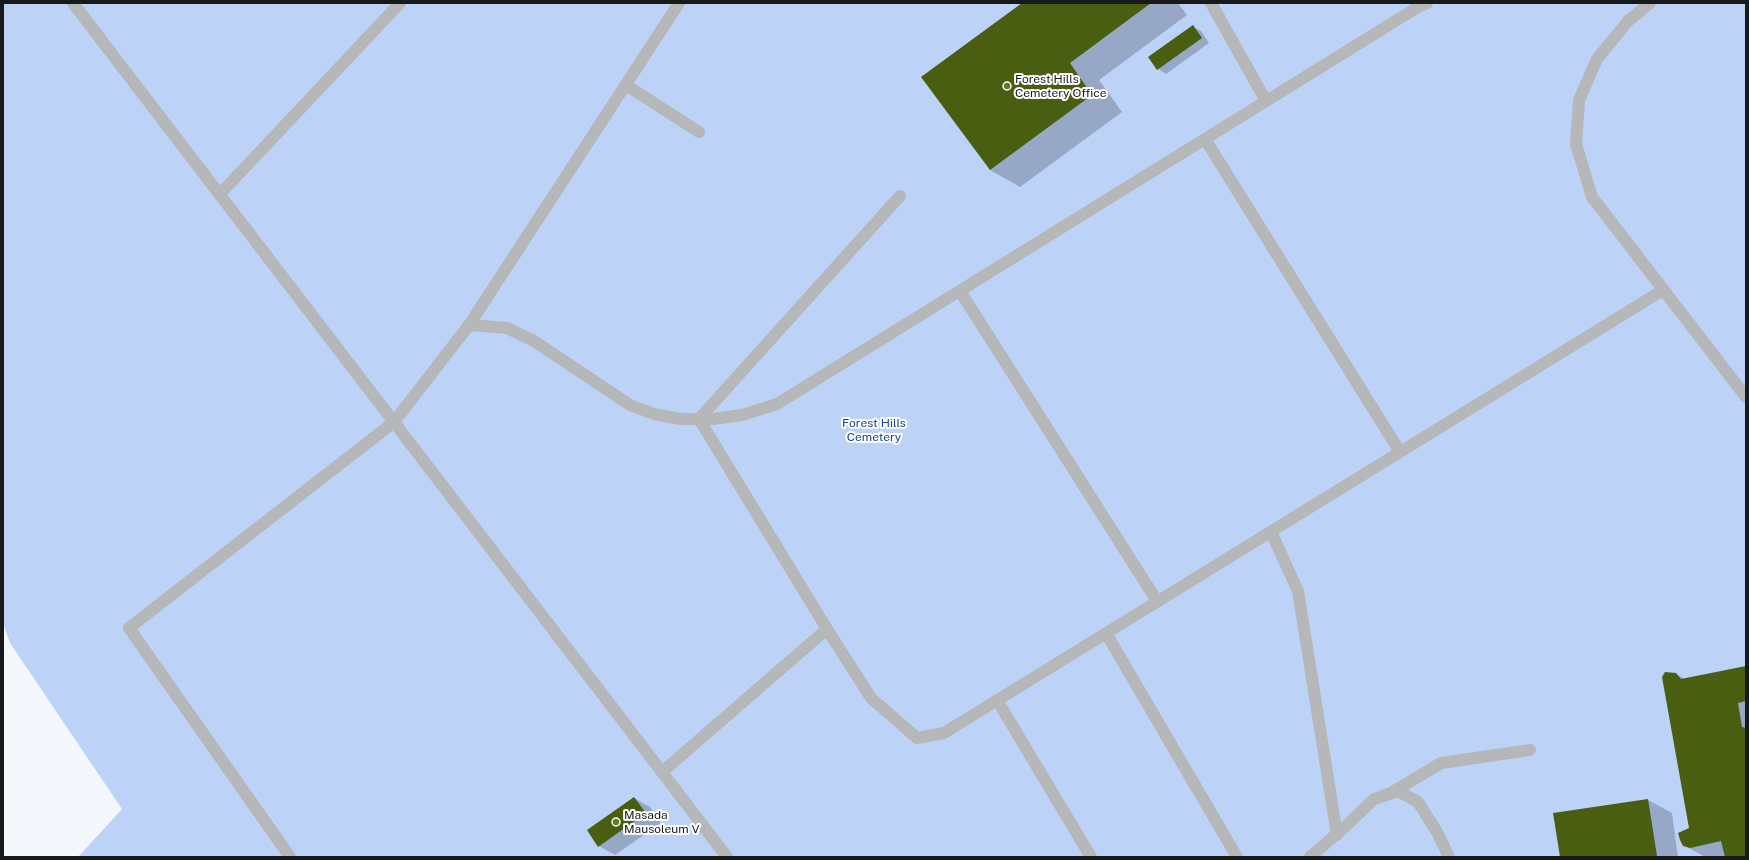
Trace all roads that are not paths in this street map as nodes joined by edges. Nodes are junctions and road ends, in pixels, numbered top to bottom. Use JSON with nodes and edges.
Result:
{"nodes":[{"id":1,"x":73,"y":3,"type":"edge"},
{"id":2,"x":400,"y":3,"type":"edge"},
{"id":3,"x":679,"y":3,"type":"edge"},
{"id":4,"x":1210,"y":3,"type":"edge"},
{"id":5,"x":1427,"y":3,"type":"edge"},
{"id":6,"x":1650,"y":3,"type":"edge"},
{"id":7,"x":626,"y":85,"type":"junction"},
{"id":8,"x":1266,"y":101,"type":"junction"},
{"id":9,"x":699,"y":132,"type":"dead end"},
{"id":10,"x":1205,"y":139,"type":"junction"},
{"id":11,"x":220,"y":194,"type":"junction"},
{"id":12,"x":900,"y":196,"type":"dead end"},
{"id":13,"x":960,"y":290,"type":"junction"},
{"id":14,"x":1664,"y":290,"type":"junction"},
{"id":15,"x":469,"y":326,"type":"junction"},
{"id":16,"x":1746,"y":397,"type":"edge"},
{"id":17,"x":699,"y":419,"type":"junction"},
{"id":18,"x":394,"y":422,"type":"junction"},
{"id":19,"x":1400,"y":452,"type":"junction"},
{"id":20,"x":1271,"y":532,"type":"junction"},
{"id":21,"x":1158,"y":601,"type":"junction"},
{"id":22,"x":827,"y":630,"type":"junction"},
{"id":23,"x":1106,"y":633,"type":"junction"},
{"id":24,"x":997,"y":700,"type":"junction"},
{"id":25,"x":1530,"y":750,"type":"dead end"},
{"id":26,"x":662,"y":772,"type":"junction"},
{"id":27,"x":1389,"y":794,"type":"junction"},
{"id":28,"x":1336,"y":835,"type":"junction"},
{"id":29,"x":290,"y":857,"type":"edge"},
{"id":30,"x":727,"y":857,"type":"edge"},
{"id":31,"x":1091,"y":857,"type":"edge"},
{"id":32,"x":1237,"y":857,"type":"edge"},
{"id":33,"x":1310,"y":857,"type":"edge"},
{"id":34,"x":1449,"y":857,"type":"edge"}],
"edges":[{"from":1,"to":11,"type":"lane"},
{"from":2,"to":11,"type":"lane"},
{"from":3,"to":7,"type":"lane"},
{"from":4,"to":8,"type":"lane"},
{"from":5,"to":8,"type":"lane"},
{"from":6,"to":14,"type":"lane"},
{"from":7,"to":9,"type":"lane"},
{"from":7,"to":15,"type":"lane"},
{"from":8,"to":10,"type":"lane"},
{"from":10,"to":13,"type":"lane"},
{"from":10,"to":19,"type":"lane"},
{"from":11,"to":18,"type":"lane"},
{"from":12,"to":17,"type":"lane"},
{"from":13,"to":17,"type":"lane"},
{"from":13,"to":21,"type":"lane"},
{"from":14,"to":16,"type":"lane"},
{"from":14,"to":19,"type":"lane"},
{"from":15,"to":17,"type":"lane"},
{"from":15,"to":18,"type":"lane"},
{"from":17,"to":22,"type":"lane"},
{"from":18,"to":26,"type":"lane"},
{"from":18,"to":29,"type":"lane"},
{"from":19,"to":20,"type":"lane"},
{"from":20,"to":21,"type":"lane"},
{"from":20,"to":28,"type":"lane"},
{"from":21,"to":23,"type":"lane"},
{"from":22,"to":24,"type":"lane"},
{"from":22,"to":26,"type":"lane"},
{"from":23,"to":24,"type":"lane"},
{"from":23,"to":32,"type":"lane"},
{"from":24,"to":31,"type":"lane"},
{"from":25,"to":27,"type":"lane"},
{"from":26,"to":30,"type":"lane"},
{"from":27,"to":28,"type":"lane"},
{"from":27,"to":34,"type":"lane"},
{"from":28,"to":33,"type":"lane"}]}
